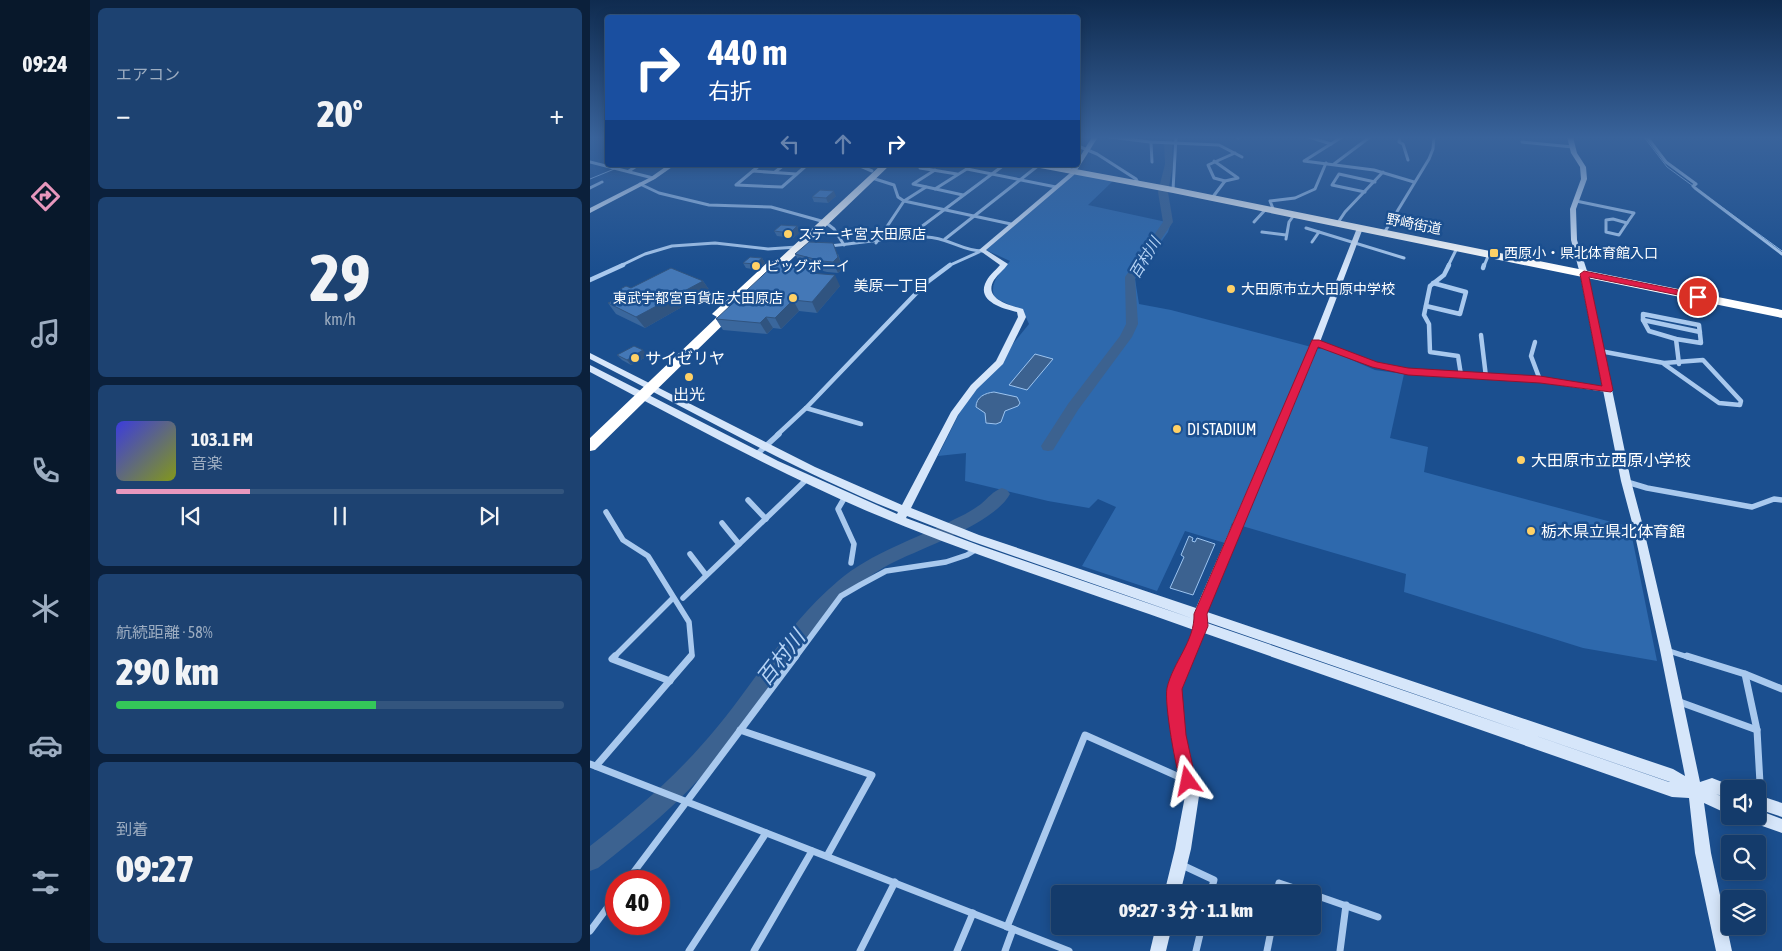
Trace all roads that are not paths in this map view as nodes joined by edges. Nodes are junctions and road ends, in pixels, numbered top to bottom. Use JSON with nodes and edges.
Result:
{"nodes":[{"id":1,"x":646,"y":181,"type":"edge"},
{"id":2,"x":740,"y":181,"type":"edge"},
{"id":3,"x":788,"y":181,"type":"edge"},
{"id":4,"x":863,"y":181,"type":"edge"},
{"id":5,"x":889,"y":181,"type":"edge"},
{"id":6,"x":917,"y":181,"type":"edge"},
{"id":7,"x":946,"y":181,"type":"edge"},
{"id":8,"x":982,"y":181,"type":"edge"},
{"id":9,"x":1018,"y":181,"type":"edge"},
{"id":10,"x":1027,"y":181,"type":"edge"},
{"id":11,"x":1062,"y":181,"type":"edge"},
{"id":12,"x":1128,"y":181,"type":"edge"},
{"id":13,"x":1172,"y":181,"type":"edge"},
{"id":14,"x":1225,"y":181,"type":"edge"},
{"id":15,"x":1318,"y":181,"type":"edge"},
{"id":16,"x":1334,"y":181,"type":"edge"},
{"id":17,"x":1583,"y":181,"type":"edge"},
{"id":18,"x":1692,"y":181,"type":"edge"},
{"id":19,"x":602,"y":182,"type":"dead end"},
{"id":20,"x":1374,"y":182,"type":"edge"},
{"id":21,"x":1414,"y":182,"type":"edge"},
{"id":22,"x":640,"y":184,"type":"junction"},
{"id":23,"x":1138,"y":184,"type":"joint"},
{"id":24,"x":926,"y":187,"type":"junction"},
{"id":25,"x":1056,"y":187,"type":"junction"},
{"id":26,"x":590,"y":188,"type":"edge"},
{"id":27,"x":935,"y":189,"type":"junction"},
{"id":28,"x":1171,"y":190,"type":"junction"},
{"id":29,"x":1365,"y":192,"type":"junction"},
{"id":30,"x":963,"y":195,"type":"junction"},
{"id":31,"x":1212,"y":198,"type":"junction"},
{"id":32,"x":904,"y":201,"type":"junction"},
{"id":33,"x":1576,"y":201,"type":"junction"},
{"id":34,"x":943,"y":210,"type":"junction"},
{"id":35,"x":1270,"y":210,"type":"junction"},
{"id":36,"x":590,"y":212,"type":"edge"},
{"id":37,"x":1294,"y":215,"type":"junction"},
{"id":38,"x":973,"y":216,"type":"junction"},
{"id":39,"x":821,"y":222,"type":"junction"},
{"id":40,"x":1254,"y":222,"type":"dead end"},
{"id":41,"x":1628,"y":222,"type":"junction"},
{"id":42,"x":1011,"y":224,"type":"junction"},
{"id":43,"x":1337,"y":224,"type":"junction"},
{"id":44,"x":1306,"y":228,"type":"dead end"},
{"id":45,"x":1360,"y":228,"type":"junction"},
{"id":46,"x":1262,"y":232,"type":"dead end"},
{"id":47,"x":1319,"y":232,"type":"junction"},
{"id":48,"x":1384,"y":233,"type":"junction"},
{"id":49,"x":904,"y":239,"type":"junction"},
{"id":50,"x":945,"y":239,"type":"junction"},
{"id":51,"x":1312,"y":242,"type":"dead end"},
{"id":52,"x":1355,"y":242,"type":"junction"},
{"id":53,"x":876,"y":243,"type":"junction"},
{"id":54,"x":844,"y":245,"type":"junction"},
{"id":55,"x":822,"y":246,"type":"edge"},
{"id":56,"x":798,"y":247,"type":"junction"},
{"id":57,"x":1457,"y":248,"type":"junction"},
{"id":58,"x":982,"y":251,"type":"junction"},
{"id":59,"x":1489,"y":254,"type":"junction"},
{"id":60,"x":1782,"y":254,"type":"edge"},
{"id":61,"x":1404,"y":258,"type":"dead end"},
{"id":62,"x":1483,"y":268,"type":"dead end"},
{"id":63,"x":1584,"y":274,"type":"junction"},
{"id":64,"x":590,"y":280,"type":"edge"},
{"id":65,"x":1433,"y":283,"type":"junction"},
{"id":66,"x":1426,"y":306,"type":"junction"},
{"id":67,"x":1782,"y":314,"type":"edge"},
{"id":68,"x":1643,"y":320,"type":"junction"},
{"id":69,"x":1700,"y":332,"type":"junction"},
{"id":70,"x":1481,"y":335,"type":"dead end"},
{"id":71,"x":1676,"y":338,"type":"junction"},
{"id":72,"x":1316,"y":342,"type":"junction"},
{"id":73,"x":1535,"y":342,"type":"dead end"},
{"id":74,"x":1600,"y":351,"type":"junction"},
{"id":75,"x":590,"y":356,"type":"edge"},
{"id":76,"x":1664,"y":364,"type":"junction"},
{"id":77,"x":1679,"y":364,"type":"junction"},
{"id":78,"x":590,"y":368,"type":"edge"},
{"id":79,"x":1461,"y":375,"type":"junction"},
{"id":80,"x":1486,"y":377,"type":"junction"},
{"id":81,"x":1540,"y":380,"type":"junction"},
{"id":82,"x":644,"y":389,"type":"junction"},
{"id":83,"x":1608,"y":390,"type":"junction"},
{"id":84,"x":806,"y":408,"type":"junction"},
{"id":85,"x":861,"y":424,"type":"dead end"},
{"id":86,"x":590,"y":435,"type":"edge"},
{"id":87,"x":590,"y":446,"type":"edge"},
{"id":88,"x":764,"y":446,"type":"junction"},
{"id":89,"x":755,"y":455,"type":"junction"},
{"id":90,"x":807,"y":479,"type":"junction"},
{"id":91,"x":1626,"y":481,"type":"junction"},
{"id":92,"x":845,"y":497,"type":"junction"},
{"id":93,"x":748,"y":500,"type":"dead end"},
{"id":94,"x":1782,"y":500,"type":"edge"},
{"id":95,"x":904,"y":510,"type":"junction"},
{"id":96,"x":606,"y":512,"type":"dead end"},
{"id":97,"x":766,"y":518,"type":"junction"},
{"id":98,"x":899,"y":520,"type":"junction"},
{"id":99,"x":722,"y":523,"type":"dead end"},
{"id":100,"x":954,"y":535,"type":"junction"},
{"id":101,"x":740,"y":544,"type":"junction"},
{"id":102,"x":977,"y":549,"type":"junction"},
{"id":103,"x":690,"y":554,"type":"dead end"},
{"id":104,"x":851,"y":563,"type":"dead end"},
{"id":105,"x":706,"y":575,"type":"junction"},
{"id":106,"x":673,"y":598,"type":"junction"},
{"id":107,"x":683,"y":598,"type":"dead end"},
{"id":108,"x":1201,"y":620,"type":"junction"},
{"id":109,"x":1666,"y":650,"type":"junction"},
{"id":110,"x":1746,"y":674,"type":"junction"},
{"id":111,"x":670,"y":680,"type":"junction"},
{"id":112,"x":1782,"y":689,"type":"edge"},
{"id":113,"x":1676,"y":700,"type":"junction"},
{"id":114,"x":740,"y":730,"type":"junction"},
{"id":115,"x":1757,"y":730,"type":"junction"},
{"id":116,"x":593,"y":765,"type":"edge"},
{"id":117,"x":1758,"y":780,"type":"edge"},
{"id":118,"x":1188,"y":781,"type":"junction"},
{"id":119,"x":1721,"y":788,"type":"edge"},
{"id":120,"x":1695,"y":791,"type":"junction"},
{"id":121,"x":686,"y":802,"type":"junction"},
{"id":122,"x":1721,"y":804,"type":"edge"},
{"id":123,"x":1766,"y":804,"type":"edge"},
{"id":124,"x":1782,"y":810,"type":"edge"},
{"id":125,"x":1766,"y":820,"type":"edge"},
{"id":126,"x":1782,"y":826,"type":"edge"},
{"id":127,"x":766,"y":833,"type":"junction"},
{"id":128,"x":812,"y":851,"type":"junction"},
{"id":129,"x":827,"y":856,"type":"junction"},
{"id":130,"x":1180,"y":864,"type":"junction"},
{"id":131,"x":635,"y":870,"type":"edge"},
{"id":132,"x":895,"y":882,"type":"junction"},
{"id":133,"x":1174,"y":885,"type":"edge"},
{"id":134,"x":1213,"y":885,"type":"edge"},
{"id":135,"x":1321,"y":897,"type":"edge"},
{"id":136,"x":1346,"y":906,"type":"junction"},
{"id":137,"x":605,"y":911,"type":"edge"},
{"id":138,"x":973,"y":913,"type":"junction"},
{"id":139,"x":1378,"y":917,"type":"dead end"},
{"id":140,"x":1010,"y":928,"type":"junction"},
{"id":141,"x":590,"y":931,"type":"edge"},
{"id":142,"x":1162,"y":935,"type":"edge"},
{"id":143,"x":1200,"y":935,"type":"edge"},
{"id":144,"x":1270,"y":935,"type":"edge"},
{"id":145,"x":1066,"y":950,"type":"edge"},
{"id":146,"x":689,"y":951,"type":"edge"},
{"id":147,"x":754,"y":951,"type":"edge"},
{"id":148,"x":860,"y":951,"type":"edge"},
{"id":149,"x":957,"y":951,"type":"edge"},
{"id":150,"x":1005,"y":951,"type":"edge"},
{"id":151,"x":1158,"y":951,"type":"edge"},
{"id":152,"x":1196,"y":951,"type":"edge"},
{"id":153,"x":1267,"y":951,"type":"edge"},
{"id":154,"x":1340,"y":951,"type":"edge"},
{"id":155,"x":1724,"y":951,"type":"edge"}],
"edges":[{"from":1,"to":22,"type":"street"},
{"from":2,"to":3,"type":"street"},
{"from":4,"to":39,"type":"highway"},
{"from":5,"to":32,"type":"street"},
{"from":6,"to":24,"type":"street"},
{"from":7,"to":27,"type":"street"},
{"from":8,"to":30,"type":"street"},
{"from":9,"to":38,"type":"street"},
{"from":10,"to":25,"type":"street"},
{"from":11,"to":25,"type":"street"},
{"from":12,"to":23,"type":"highway","name":"野崎街道"},
{"from":13,"to":28,"type":"street"},
{"from":14,"to":31,"type":"street"},
{"from":15,"to":35,"type":"street"},
{"from":16,"to":29,"type":"street"},
{"from":17,"to":33,"type":"street"},
{"from":18,"to":60,"type":"street"},
{"from":19,"to":26,"type":"street"},
{"from":20,"to":29,"type":"street"},
{"from":21,"to":48,"type":"street"},
{"from":22,"to":36,"type":"street"},
{"from":22,"to":39,"type":"street"},
{"from":23,"to":28,"type":"highway","name":"野崎街道"},
{"from":24,"to":27,"type":"street"},
{"from":24,"to":32,"type":"street"},
{"from":25,"to":42,"type":"street"},
{"from":27,"to":30,"type":"street"},
{"from":28,"to":31,"type":"highway","name":"野崎街道"},
{"from":29,"to":43,"type":"street"},
{"from":30,"to":34,"type":"street"},
{"from":31,"to":35,"type":"highway","name":"野崎街道"},
{"from":32,"to":34,"type":"street"},
{"from":32,"to":53,"type":"street"},
{"from":33,"to":41,"type":"street"},
{"from":33,"to":63,"type":"street"},
{"from":34,"to":38,"type":"street"},
{"from":34,"to":49,"type":"street"},
{"from":35,"to":37,"type":"highway","name":"野崎街道"},
{"from":35,"to":40,"type":"street"},
{"from":37,"to":43,"type":"highway","name":"野崎街道"},
{"from":37,"to":46,"type":"street"},
{"from":38,"to":42,"type":"street"},
{"from":38,"to":50,"type":"street"},
{"from":39,"to":54,"type":"street"},
{"from":39,"to":56,"type":"highway"},
{"from":41,"to":41,"type":"street"},
{"from":42,"to":58,"type":"street"},
{"from":43,"to":45,"type":"highway","name":"野崎街道"},
{"from":44,"to":47,"type":"street"},
{"from":45,"to":48,"type":"highway","name":"野崎街道"},
{"from":45,"to":52,"type":"street"},
{"from":47,"to":51,"type":"street"},
{"from":47,"to":52,"type":"street"},
{"from":48,"to":57,"type":"highway","name":"野崎街道"},
{"from":49,"to":50,"type":"street"},
{"from":49,"to":53,"type":"street"},
{"from":50,"to":58,"type":"street"},
{"from":52,"to":61,"type":"street"},
{"from":52,"to":72,"type":"street"},
{"from":53,"to":54,"type":"street"},
{"from":54,"to":55,"type":"street"},
{"from":56,"to":64,"type":"street"},
{"from":56,"to":82,"type":"highway"},
{"from":57,"to":59,"type":"highway","name":"野崎街道"},
{"from":57,"to":65,"type":"street"},
{"from":58,"to":84,"type":"street"},
{"from":58,"to":95,"type":"street"},
{"from":59,"to":62,"type":"street"},
{"from":59,"to":63,"type":"highway","name":"野崎街道"},
{"from":63,"to":67,"type":"highway","name":"野崎街道"},
{"from":63,"to":74,"type":"street"},
{"from":65,"to":66,"type":"street"},
{"from":65,"to":66,"type":"street"},
{"from":66,"to":79,"type":"street"},
{"from":68,"to":69,"type":"street"},
{"from":68,"to":69,"type":"street"},
{"from":68,"to":71,"type":"street"},
{"from":69,"to":71,"type":"street"},
{"from":70,"to":80,"type":"street"},
{"from":71,"to":77,"type":"street"},
{"from":72,"to":79,"type":"street"},
{"from":72,"to":108,"type":"street"},
{"from":73,"to":81,"type":"street"},
{"from":74,"to":76,"type":"street"},
{"from":74,"to":83,"type":"street"},
{"from":75,"to":82,"type":"street"},
{"from":76,"to":77,"type":"street"},
{"from":76,"to":77,"type":"street"},
{"from":78,"to":82,"type":"street"},
{"from":79,"to":80,"type":"street"},
{"from":80,"to":81,"type":"street"},
{"from":81,"to":83,"type":"street"},
{"from":82,"to":86,"type":"highway"},
{"from":82,"to":87,"type":"highway"},
{"from":82,"to":88,"type":"street"},
{"from":82,"to":89,"type":"street"},
{"from":83,"to":91,"type":"street"},
{"from":84,"to":85,"type":"street"},
{"from":84,"to":88,"type":"street"},
{"from":88,"to":89,"type":"street"},
{"from":88,"to":95,"type":"street"},
{"from":89,"to":90,"type":"street"},
{"from":90,"to":92,"type":"street"},
{"from":90,"to":97,"type":"street"},
{"from":91,"to":94,"type":"street"},
{"from":91,"to":109,"type":"street"},
{"from":92,"to":98,"type":"street"},
{"from":92,"to":104,"type":"street"},
{"from":93,"to":97,"type":"street"},
{"from":95,"to":98,"type":"street"},
{"from":95,"to":100,"type":"street"},
{"from":96,"to":106,"type":"street"},
{"from":97,"to":101,"type":"street"},
{"from":98,"to":100,"type":"street"},
{"from":99,"to":101,"type":"street"},
{"from":100,"to":102,"type":"street"},
{"from":100,"to":108,"type":"street"},
{"from":101,"to":105,"type":"street"},
{"from":102,"to":108,"type":"street"},
{"from":102,"to":114,"type":"street"},
{"from":103,"to":105,"type":"street"},
{"from":105,"to":107,"type":"street"},
{"from":106,"to":111,"type":"street"},
{"from":106,"to":111,"type":"street"},
{"from":108,"to":118,"type":"street"},
{"from":108,"to":120,"type":"street"},
{"from":109,"to":110,"type":"street"},
{"from":109,"to":113,"type":"street"},
{"from":110,"to":112,"type":"street"},
{"from":110,"to":115,"type":"street"},
{"from":111,"to":116,"type":"street"},
{"from":113,"to":115,"type":"street"},
{"from":113,"to":120,"type":"street"},
{"from":114,"to":121,"type":"street"},
{"from":114,"to":129,"type":"street"},
{"from":115,"to":117,"type":"street"},
{"from":116,"to":121,"type":"street"},
{"from":118,"to":130,"type":"street"},
{"from":118,"to":140,"type":"street"},
{"from":119,"to":120,"type":"street"},
{"from":120,"to":122,"type":"street"},
{"from":120,"to":155,"type":"street"},
{"from":121,"to":127,"type":"street"},
{"from":121,"to":131,"type":"street"},
{"from":123,"to":124,"type":"street"},
{"from":125,"to":126,"type":"street"},
{"from":127,"to":128,"type":"street"},
{"from":127,"to":146,"type":"street"},
{"from":128,"to":129,"type":"street"},
{"from":128,"to":147,"type":"street"},
{"from":129,"to":132,"type":"street"},
{"from":130,"to":133,"type":"street"},
{"from":130,"to":134,"type":"street"},
{"from":132,"to":138,"type":"street"},
{"from":132,"to":148,"type":"street"},
{"from":135,"to":136,"type":"street"},
{"from":136,"to":139,"type":"street"},
{"from":136,"to":154,"type":"street"},
{"from":137,"to":141,"type":"street"},
{"from":138,"to":140,"type":"street"},
{"from":138,"to":149,"type":"street"},
{"from":140,"to":145,"type":"street"},
{"from":140,"to":150,"type":"street"},
{"from":142,"to":151,"type":"street"},
{"from":143,"to":152,"type":"street"},
{"from":144,"to":153,"type":"street"}]}
